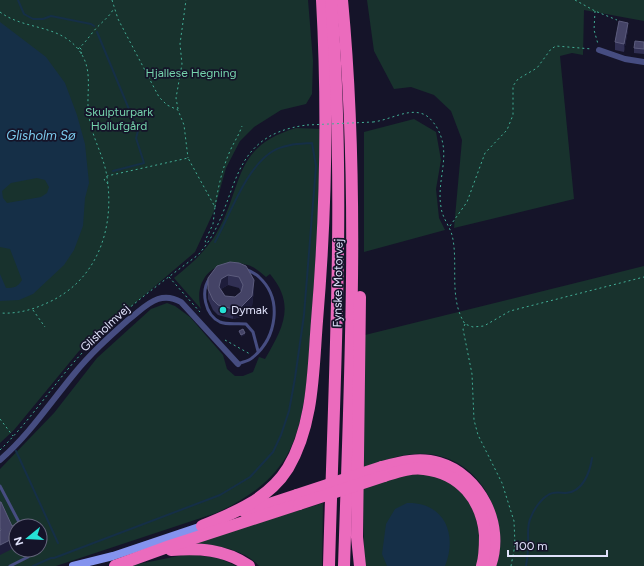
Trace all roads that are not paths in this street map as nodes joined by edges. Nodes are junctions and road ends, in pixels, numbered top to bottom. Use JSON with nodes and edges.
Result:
{"nodes":[{"id":1,"x":322,"y":0,"type":"edge"},
{"id":2,"x":331,"y":0,"type":"edge"},
{"id":3,"x":342,"y":0,"type":"edge"},
{"id":4,"x":600,"y":48,"type":"road end"},
{"id":5,"x":644,"y":62,"type":"edge"},
{"id":6,"x":353,"y":179,"type":"junction"},
{"id":7,"x":240,"y":269,"type":"edge"},
{"id":8,"x":213,"y":274,"type":"edge"},
{"id":9,"x":258,"y":352,"type":"junction"},
{"id":10,"x":238,"y":364,"type":"joint"},
{"id":11,"x":0,"y":460,"type":"edge"},
{"id":12,"x":383,"y":471,"type":"junction"},
{"id":13,"x":0,"y":486,"type":"edge"},
{"id":14,"x":298,"y":500,"type":"junction"},
{"id":15,"x":17,"y":518,"type":"edge"},
{"id":16,"x":202,"y":526,"type":"junction"},
{"id":17,"x":28,"y":558,"type":"edge"},
{"id":18,"x":131,"y":560,"type":"junction"},
{"id":19,"x":114,"y":561,"type":"edge"},
{"id":20,"x":10,"y":566,"type":"edge"},
{"id":21,"x":73,"y":566,"type":"edge"},
{"id":22,"x":86,"y":566,"type":"edge"},
{"id":23,"x":249,"y":566,"type":"edge"},
{"id":24,"x":329,"y":566,"type":"edge"},
{"id":25,"x":344,"y":566,"type":"edge"},
{"id":26,"x":360,"y":566,"type":"edge"},
{"id":27,"x":482,"y":566,"type":"edge"},
{"id":28,"x":490,"y":566,"type":"edge"}],
"edges":[{"from":1,"to":16,"type":"highway"},
{"from":2,"to":24,"type":"highway","name":"Fynske Motorvej"},
{"from":3,"to":6,"type":"highway","name":"Fynske Motorvej"},
{"from":4,"to":5,"type":"street"},
{"from":6,"to":25,"type":"highway","name":"Fynske Motorvej"},
{"from":6,"to":26,"type":"highway"},
{"from":7,"to":9,"type":"lane"},
{"from":8,"to":9,"type":"lane"},
{"from":9,"to":10,"type":"lane"},
{"from":10,"to":11,"type":"street","name":"Glisholmvej"},
{"from":12,"to":14,"type":"highway","bridge":true},
{"from":12,"to":27,"type":"highway"},
{"from":12,"to":28,"type":"highway"},
{"from":13,"to":15,"type":"lane"},
{"from":14,"to":16,"type":"highway"},
{"from":14,"to":18,"type":"highway"},
{"from":16,"to":19,"type":"street"},
{"from":17,"to":20,"type":"lane"},
{"from":18,"to":19,"type":"highway"},
{"from":18,"to":23,"type":"highway"},
{"from":19,"to":21,"type":"street"},
{"from":19,"to":22,"type":"street"}]}
